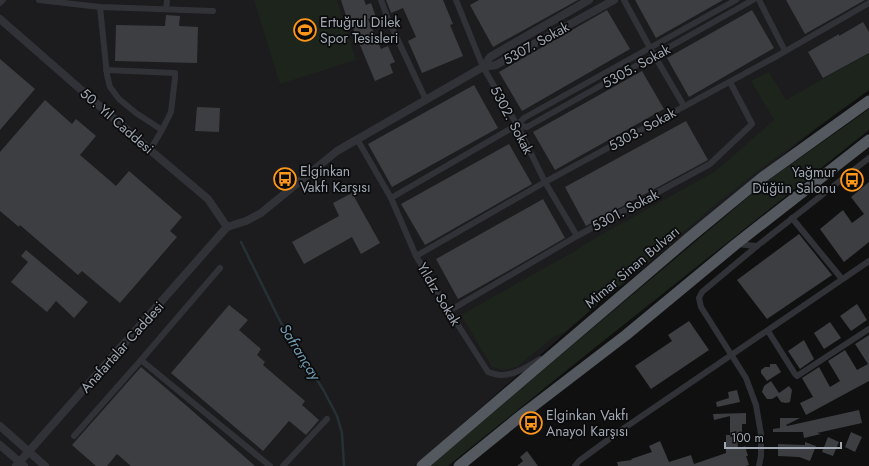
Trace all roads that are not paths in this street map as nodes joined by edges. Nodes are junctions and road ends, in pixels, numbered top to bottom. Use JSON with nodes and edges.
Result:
{"nodes":[{"id":1,"x":3,"y":0,"type":"edge"},
{"id":2,"x":39,"y":0,"type":"edge"},
{"id":3,"x":167,"y":0,"type":"edge"},
{"id":4,"x":381,"y":0,"type":"edge"},
{"id":5,"x":588,"y":0,"type":"edge"},
{"id":6,"x":614,"y":0,"type":"edge"},
{"id":7,"x":624,"y":0,"type":"edge"},
{"id":8,"x":736,"y":0,"type":"edge"},
{"id":9,"x":753,"y":0,"type":"edge"},
{"id":10,"x":760,"y":0,"type":"edge"},
{"id":11,"x":457,"y":1,"type":"edge"},
{"id":12,"x":0,"y":3,"type":"edge"},
{"id":13,"x":869,"y":3,"type":"edge"},
{"id":14,"x":100,"y":6,"type":"junction"},
{"id":15,"x":166,"y":9,"type":"junction"},
{"id":16,"x":213,"y":11,"type":"dead end"},
{"id":17,"x":0,"y":19,"type":"edge"},
{"id":18,"x":650,"y":48,"type":"junction"},
{"id":19,"x":785,"y":51,"type":"junction"},
{"id":20,"x":654,"y":56,"type":"junction"},
{"id":21,"x":483,"y":67,"type":"junction"},
{"id":22,"x":106,"y":70,"type":"junction"},
{"id":23,"x":730,"y":82,"type":"junction"},
{"id":24,"x":426,"y":100,"type":"junction"},
{"id":25,"x":869,"y":101,"type":"edge"},
{"id":26,"x":684,"y":106,"type":"junction"},
{"id":27,"x":517,"y":125,"type":"junction"},
{"id":28,"x":162,"y":130,"type":"junction"},
{"id":29,"x":357,"y":139,"type":"junction"},
{"id":30,"x":869,"y":140,"type":"edge"},
{"id":31,"x":150,"y":150,"type":"junction"},
{"id":32,"x":869,"y":158,"type":"edge"},
{"id":33,"x":545,"y":182,"type":"junction"},
{"id":34,"x":391,"y":198,"type":"junction"},
{"id":35,"x":792,"y":218,"type":"junction"},
{"id":36,"x":227,"y":227,"type":"junction"},
{"id":37,"x":577,"y":236,"type":"junction"},
{"id":38,"x":736,"y":244,"type":"junction"},
{"id":39,"x":757,"y":246,"type":"junction"},
{"id":40,"x":416,"y":256,"type":"junction"},
{"id":41,"x":869,"y":261,"type":"edge"},
{"id":42,"x":220,"y":268,"type":"dead end"},
{"id":43,"x":842,"y":279,"type":"junction"},
{"id":44,"x":449,"y":311,"type":"junction"},
{"id":45,"x":869,"y":329,"type":"edge"},
{"id":46,"x":768,"y":331,"type":"junction"},
{"id":47,"x":563,"y":344,"type":"junction"},
{"id":48,"x":732,"y":355,"type":"junction"},
{"id":49,"x":141,"y":360,"type":"junction"},
{"id":50,"x":327,"y":419,"type":"dead end"},
{"id":51,"x":0,"y":426,"type":"edge"},
{"id":52,"x":74,"y":436,"type":"dead end"},
{"id":53,"x":0,"y":445,"type":"edge"},
{"id":54,"x":29,"y":452,"type":"junction"},
{"id":55,"x":20,"y":465,"type":"edge"},
{"id":56,"x":45,"y":466,"type":"edge"},
{"id":57,"x":270,"y":466,"type":"edge"},
{"id":58,"x":283,"y":466,"type":"edge"},
{"id":59,"x":422,"y":466,"type":"edge"},
{"id":60,"x":459,"y":466,"type":"edge"},
{"id":61,"x":575,"y":466,"type":"edge"},
{"id":62,"x":759,"y":466,"type":"edge"}],
"edges":[{"from":1,"to":12,"type":"street"},
{"from":2,"to":14,"type":"street"},
{"from":3,"to":15,"type":"street"},
{"from":4,"to":24,"type":"street"},
{"from":5,"to":21,"type":"street","name":"5307. Sokak"},
{"from":6,"to":21,"type":"street","name":"5307. Sokak"},
{"from":7,"to":18,"type":"street"},
{"from":8,"to":18,"type":"street","name":"5305. Sokak"},
{"from":9,"to":20,"type":"street","name":"5305. Sokak"},
{"from":10,"to":19,"type":"street"},
{"from":11,"to":21,"type":"street","name":"5302. Sokak"},
{"from":13,"to":19,"type":"street","name":"5303. Sokak"},
{"from":14,"to":15,"type":"street"},
{"from":14,"to":22,"type":"street"},
{"from":15,"to":16,"type":"street"},
{"from":17,"to":31,"type":"street","name":"50. Yıl Caddesi"},
{"from":18,"to":20,"type":"street"},
{"from":18,"to":27,"type":"street","name":"5305. Sokak"},
{"from":19,"to":23,"type":"street","name":"5303. Sokak"},
{"from":20,"to":26,"type":"street"},
{"from":20,"to":27,"type":"street","name":"5305. Sokak"},
{"from":21,"to":24,"type":"street"},
{"from":21,"to":27,"type":"street","name":"5302. Sokak"},
{"from":22,"to":28,"type":"street"},
{"from":22,"to":28,"type":"street"},
{"from":23,"to":26,"type":"street","name":"5303. Sokak"},
{"from":23,"to":37,"type":"street","name":"5301. Sokak"},
{"from":24,"to":29,"type":"street"},
{"from":25,"to":47,"type":"highway","name":"Mimar Sinan Bulvarı"},
{"from":26,"to":33,"type":"street","name":"5303. Sokak"},
{"from":27,"to":33,"type":"street","name":"5302. Sokak"},
{"from":27,"to":34,"type":"street","name":"5305. Sokak"},
{"from":28,"to":31,"type":"street"},
{"from":29,"to":34,"type":"street","name":"Yıldız Sokak"},
{"from":29,"to":36,"type":"street"},
{"from":30,"to":38,"type":"highway"},
{"from":31,"to":36,"type":"street","name":"50. Yıl Caddesi"},
{"from":32,"to":35,"type":"street"},
{"from":33,"to":37,"type":"street","name":"5302. Sokak"},
{"from":33,"to":40,"type":"street","name":"5303. Sokak"},
{"from":34,"to":40,"type":"street","name":"Yıldız Sokak"},
{"from":35,"to":39,"type":"street"},
{"from":35,"to":43,"type":"street"},
{"from":36,"to":54,"type":"street","name":"Anafartalar Caddesi"},
{"from":37,"to":44,"type":"street","name":"5301. Sokak"},
{"from":38,"to":39,"type":"street"},
{"from":38,"to":60,"type":"highway"},
{"from":39,"to":48,"type":"street"},
{"from":40,"to":44,"type":"street","name":"Yıldız Sokak"},
{"from":41,"to":43,"type":"street"},
{"from":42,"to":49,"type":"street"},
{"from":43,"to":46,"type":"street"},
{"from":44,"to":47,"type":"street","name":"Yıldız Sokak"},
{"from":45,"to":46,"type":"street"},
{"from":46,"to":48,"type":"street"},
{"from":47,"to":59,"type":"highway","name":"Mimar Sinan Bulvarı"},
{"from":48,"to":61,"type":"street"},
{"from":48,"to":62,"type":"street"},
{"from":49,"to":52,"type":"street"},
{"from":49,"to":57,"type":"street"},
{"from":50,"to":58,"type":"street"},
{"from":51,"to":54,"type":"street"},
{"from":53,"to":55,"type":"street"},
{"from":54,"to":55,"type":"street","name":"Anafartalar Caddesi"},
{"from":54,"to":56,"type":"street"}]}
